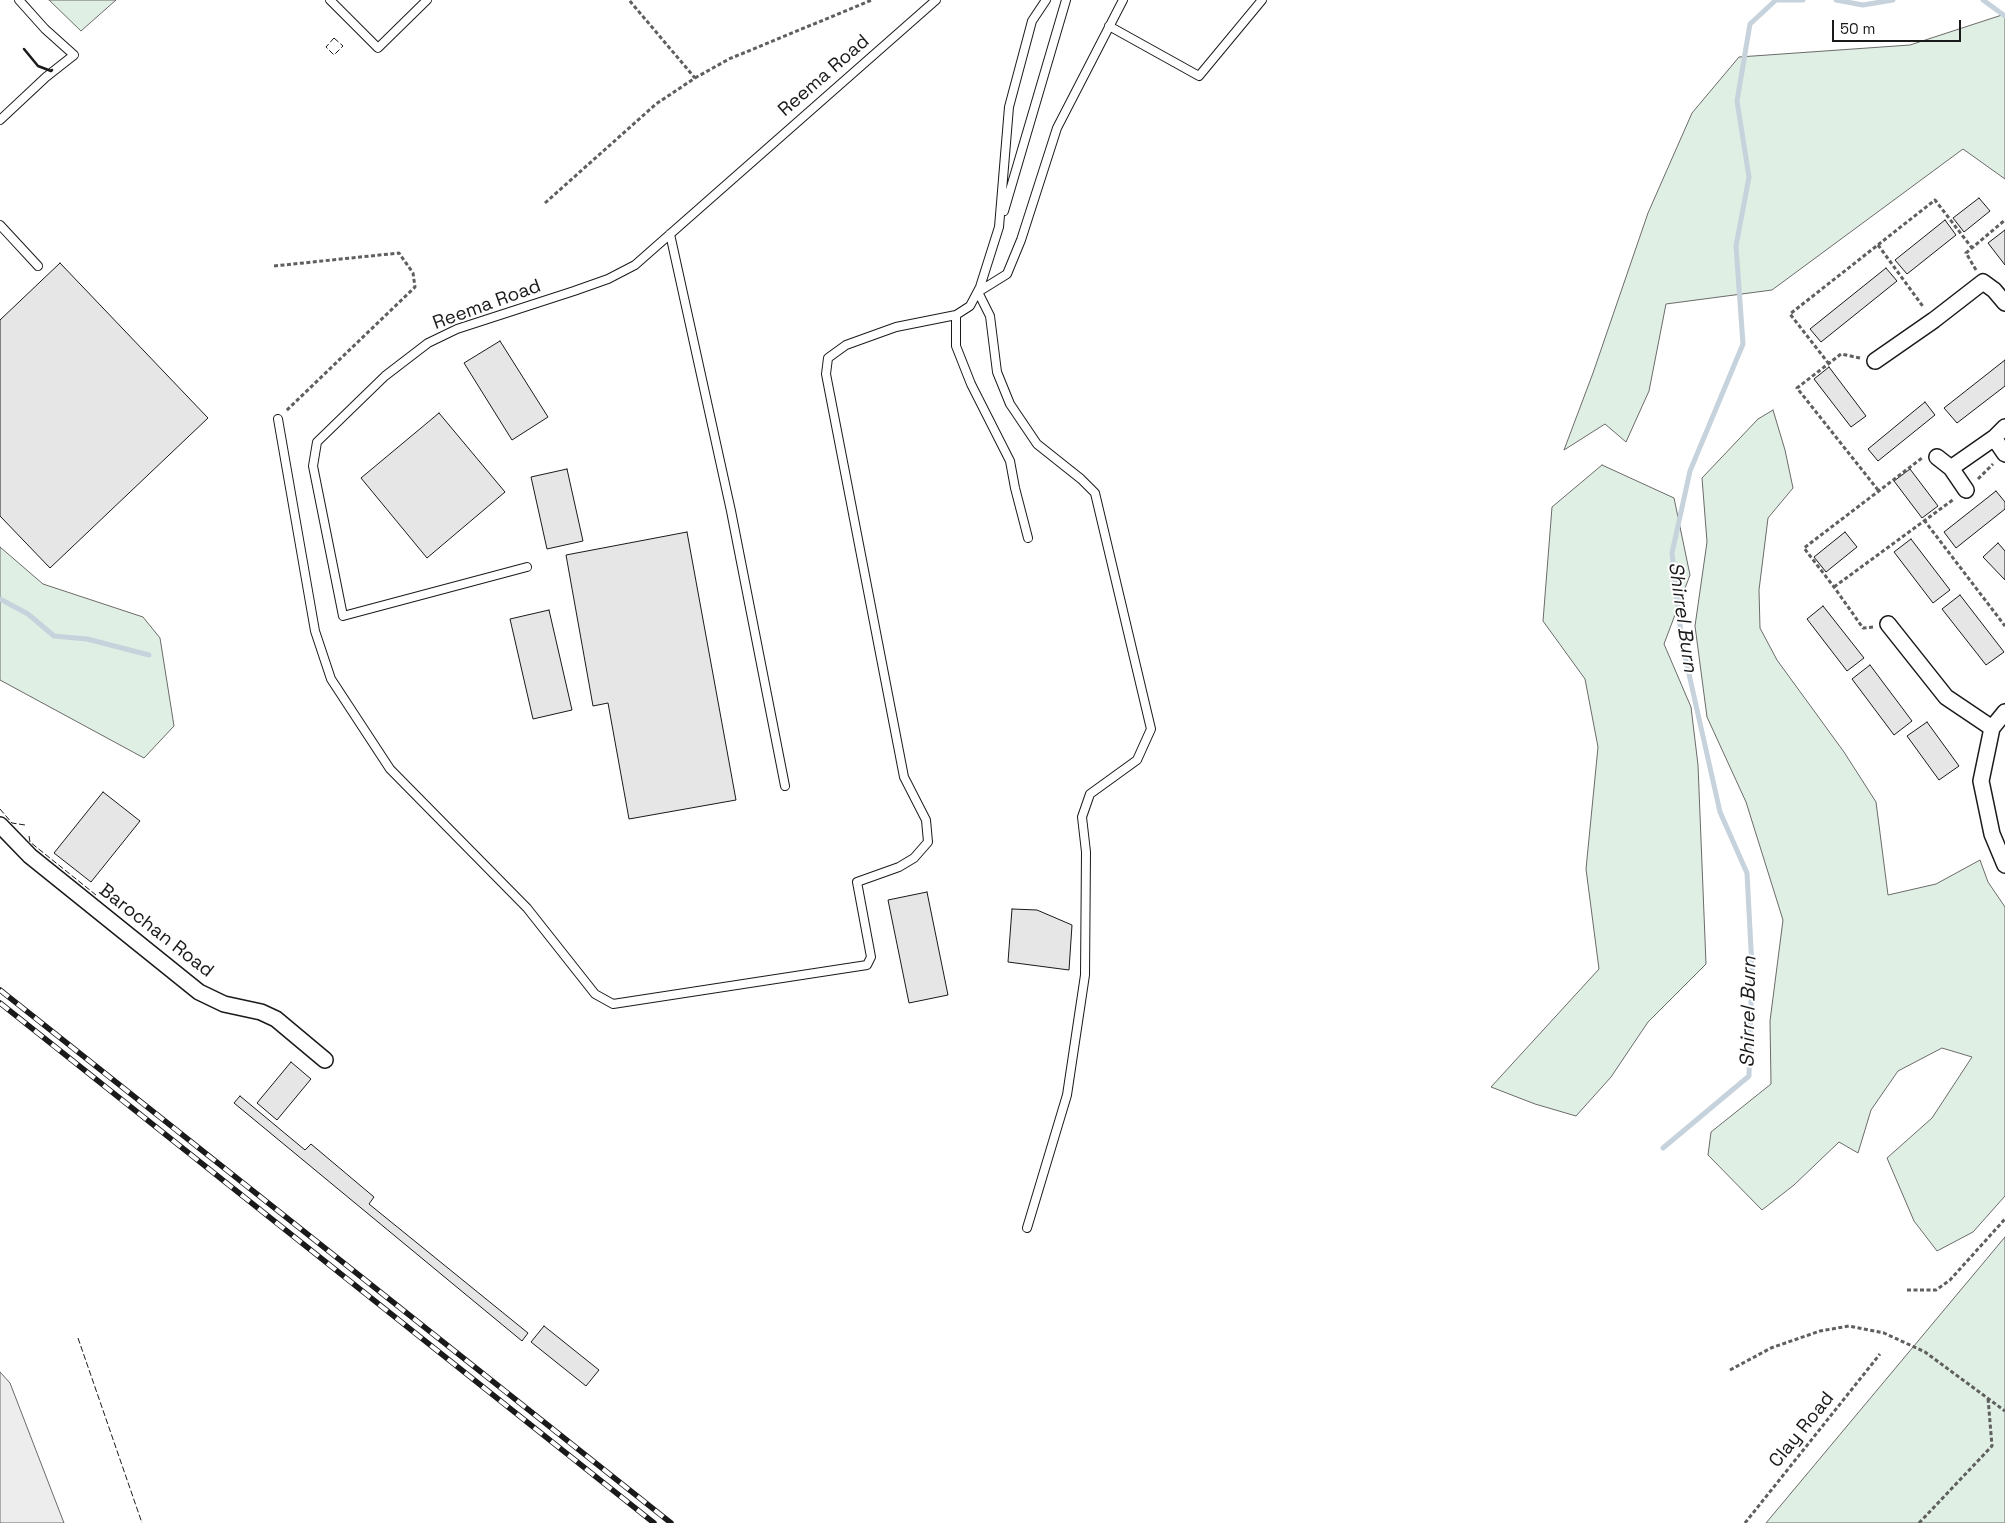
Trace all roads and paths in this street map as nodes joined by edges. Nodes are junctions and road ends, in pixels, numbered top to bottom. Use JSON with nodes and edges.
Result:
{"nodes":[{"id":1,"x":19,"y":0,"type":"edge"},
{"id":2,"x":330,"y":0,"type":"edge"},
{"id":3,"x":427,"y":0,"type":"edge"},
{"id":4,"x":629,"y":0,"type":"edge"},
{"id":5,"x":872,"y":0,"type":"edge"},
{"id":6,"x":936,"y":0,"type":"edge"},
{"id":7,"x":1046,"y":0,"type":"edge"},
{"id":8,"x":1066,"y":0,"type":"edge"},
{"id":9,"x":1122,"y":0,"type":"edge"},
{"id":10,"x":1261,"y":0,"type":"edge"},
{"id":11,"x":1109,"y":26,"type":"junction"},
{"id":12,"x":694,"y":78,"type":"junction"},
{"id":13,"x":0,"y":120,"type":"edge"},
{"id":14,"x":545,"y":203,"type":"dead end"},
{"id":15,"x":2005,"y":220,"type":"edge"},
{"id":16,"x":0,"y":225,"type":"edge"},
{"id":17,"x":999,"y":227,"type":"junction"},
{"id":18,"x":670,"y":234,"type":"junction"},
{"id":19,"x":1878,"y":245,"type":"junction"},
{"id":20,"x":1972,"y":248,"type":"junction"},
{"id":21,"x":38,"y":266,"type":"dead end"},
{"id":22,"x":274,"y":266,"type":"dead end"},
{"id":23,"x":1983,"y":282,"type":"junction"},
{"id":24,"x":978,"y":292,"type":"junction"},
{"id":25,"x":2005,"y":303,"type":"edge"},
{"id":26,"x":956,"y":315,"type":"junction"},
{"id":27,"x":1934,"y":320,"type":"junction"},
{"id":28,"x":1841,"y":354,"type":"dead end"},
{"id":29,"x":1875,"y":361,"type":"dead end"},
{"id":30,"x":1829,"y":364,"type":"junction"},
{"id":31,"x":278,"y":419,"type":"joint"},
{"id":32,"x":2005,"y":427,"type":"edge"},
{"id":33,"x":1994,"y":438,"type":"junction"},
{"id":34,"x":2005,"y":454,"type":"edge"},
{"id":35,"x":1937,"y":457,"type":"joint"},
{"id":36,"x":1951,"y":468,"type":"junction"},
{"id":37,"x":1878,"y":490,"type":"junction"},
{"id":38,"x":1966,"y":490,"type":"junction"},
{"id":39,"x":1924,"y":520,"type":"junction"},
{"id":40,"x":1028,"y":538,"type":"dead end"},
{"id":41,"x":527,"y":567,"type":"dead end"},
{"id":42,"x":1834,"y":587,"type":"junction"},
{"id":43,"x":1888,"y":624,"type":"joint"},
{"id":44,"x":2005,"y":626,"type":"edge"},
{"id":45,"x":2005,"y":712,"type":"edge"},
{"id":46,"x":1992,"y":728,"type":"junction"},
{"id":47,"x":785,"y":786,"type":"dead end"},
{"id":48,"x":0,"y":825,"type":"edge"},
{"id":49,"x":2005,"y":865,"type":"edge"},
{"id":50,"x":325,"y":1060,"type":"dead end"},
{"id":51,"x":2005,"y":1219,"type":"edge"},
{"id":52,"x":1027,"y":1228,"type":"dead end"},
{"id":53,"x":1907,"y":1290,"type":"dead end"},
{"id":54,"x":1880,"y":1354,"type":"dead end"},
{"id":55,"x":1730,"y":1370,"type":"dead end"},
{"id":56,"x":1988,"y":1398,"type":"junction"},
{"id":57,"x":2005,"y":1411,"type":"edge"},
{"id":58,"x":1745,"y":1523,"type":"edge"},
{"id":59,"x":1919,"y":1523,"type":"edge"}],
"edges":[{"from":1,"to":13,"type":"lane"},
{"from":2,"to":3,"type":"lane"},
{"from":4,"to":12,"type":"path"},
{"from":5,"to":12,"type":"path"},
{"from":6,"to":18,"type":"lane","name":"Reema Road"},
{"from":7,"to":17,"type":"lane"},
{"from":8,"to":17,"type":"lane"},
{"from":9,"to":11,"type":"lane"},
{"from":10,"to":11,"type":"lane"},
{"from":11,"to":24,"type":"lane"},
{"from":12,"to":14,"type":"path"},
{"from":15,"to":20,"type":"path"},
{"from":16,"to":21,"type":"lane"},
{"from":17,"to":24,"type":"lane"},
{"from":18,"to":41,"type":"lane","name":"Reema Road"},
{"from":18,"to":47,"type":"lane"},
{"from":19,"to":20,"type":"path"},
{"from":19,"to":27,"type":"path"},
{"from":19,"to":30,"type":"path"},
{"from":20,"to":23,"type":"path"},
{"from":22,"to":31,"type":"path"},
{"from":23,"to":25,"type":"street"},
{"from":23,"to":27,"type":"street"},
{"from":24,"to":26,"type":"lane"},
{"from":24,"to":52,"type":"lane"},
{"from":26,"to":31,"type":"lane"},
{"from":26,"to":40,"type":"lane"},
{"from":27,"to":29,"type":"street"},
{"from":28,"to":30,"type":"path"},
{"from":30,"to":37,"type":"path"},
{"from":32,"to":33,"type":"street"},
{"from":33,"to":34,"type":"street"},
{"from":33,"to":36,"type":"street"},
{"from":34,"to":38,"type":"path"},
{"from":35,"to":36,"type":"street"},
{"from":35,"to":37,"type":"path"},
{"from":36,"to":38,"type":"street"},
{"from":37,"to":42,"type":"path"},
{"from":38,"to":39,"type":"path"},
{"from":39,"to":42,"type":"path"},
{"from":39,"to":44,"type":"path"},
{"from":42,"to":43,"type":"path"},
{"from":43,"to":46,"type":"street"},
{"from":45,"to":46,"type":"street"},
{"from":46,"to":49,"type":"street"},
{"from":48,"to":50,"type":"street","name":"Barochan Road"},
{"from":51,"to":53,"type":"path"},
{"from":54,"to":58,"type":"path","name":"Clay Road"},
{"from":55,"to":56,"type":"path"},
{"from":56,"to":57,"type":"path"},
{"from":56,"to":59,"type":"path"}]}
